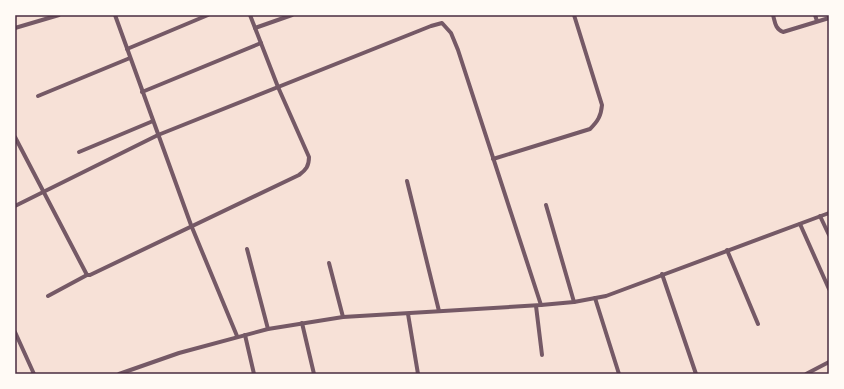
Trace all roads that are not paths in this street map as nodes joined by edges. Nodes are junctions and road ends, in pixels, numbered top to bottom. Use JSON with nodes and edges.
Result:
{"nodes":[{"id":1,"x":59,"y":15,"type":"edge"},
{"id":2,"x":115,"y":15,"type":"edge"},
{"id":3,"x":208,"y":15,"type":"edge"},
{"id":4,"x":250,"y":15,"type":"edge"},
{"id":5,"x":292,"y":15,"type":"edge"},
{"id":6,"x":574,"y":15,"type":"edge"},
{"id":7,"x":773,"y":15,"type":"edge"},
{"id":8,"x":815,"y":15,"type":"edge"},
{"id":9,"x":829,"y":18,"type":"edge"},
{"id":10,"x":817,"y":21,"type":"junction"},
{"id":11,"x":15,"y":28,"type":"edge"},
{"id":12,"x":255,"y":28,"type":"junction"},
{"id":13,"x":261,"y":44,"type":"junction"},
{"id":14,"x":127,"y":48,"type":"junction"},
{"id":15,"x":130,"y":58,"type":"junction"},
{"id":16,"x":278,"y":87,"type":"junction"},
{"id":17,"x":142,"y":92,"type":"junction"},
{"id":18,"x":38,"y":96,"type":"dead end"},
{"id":19,"x":153,"y":120,"type":"junction"},
{"id":20,"x":158,"y":135,"type":"junction"},
{"id":21,"x":15,"y":137,"type":"edge"},
{"id":22,"x":79,"y":152,"type":"dead end"},
{"id":23,"x":493,"y":159,"type":"junction"},
{"id":24,"x":407,"y":181,"type":"dead end"},
{"id":25,"x":43,"y":192,"type":"junction"},
{"id":26,"x":546,"y":205,"type":"dead end"},
{"id":27,"x":15,"y":206,"type":"edge"},
{"id":28,"x":829,"y":213,"type":"edge"},
{"id":29,"x":820,"y":216,"type":"junction"},
{"id":30,"x":800,"y":224,"type":"junction"},
{"id":31,"x":191,"y":225,"type":"junction"},
{"id":32,"x":829,"y":235,"type":"edge"},
{"id":33,"x":247,"y":249,"type":"dead end"},
{"id":34,"x":727,"y":250,"type":"junction"},
{"id":35,"x":329,"y":262,"type":"dead end"},
{"id":36,"x":662,"y":274,"type":"junction"},
{"id":37,"x":87,"y":275,"type":"junction"},
{"id":38,"x":829,"y":289,"type":"edge"},
{"id":39,"x":48,"y":296,"type":"dead end"},
{"id":40,"x":595,"y":298,"type":"junction"},
{"id":41,"x":574,"y":302,"type":"junction"},
{"id":42,"x":538,"y":305,"type":"junction"},
{"id":43,"x":438,"y":311,"type":"junction"},
{"id":44,"x":408,"y":314,"type":"junction"},
{"id":45,"x":343,"y":317,"type":"junction"},
{"id":46,"x":302,"y":323,"type":"junction"},
{"id":47,"x":758,"y":324,"type":"dead end"},
{"id":48,"x":268,"y":329,"type":"junction"},
{"id":49,"x":15,"y":332,"type":"edge"},
{"id":50,"x":245,"y":335,"type":"junction"},
{"id":51,"x":237,"y":336,"type":"junction"},
{"id":52,"x":542,"y":355,"type":"dead end"},
{"id":53,"x":829,"y":362,"type":"edge"},
{"id":54,"x":34,"y":374,"type":"edge"},
{"id":55,"x":120,"y":374,"type":"edge"},
{"id":56,"x":254,"y":374,"type":"edge"},
{"id":57,"x":314,"y":374,"type":"edge"},
{"id":58,"x":418,"y":374,"type":"edge"},
{"id":59,"x":619,"y":374,"type":"edge"},
{"id":60,"x":696,"y":374,"type":"edge"},
{"id":61,"x":806,"y":374,"type":"edge"}],
"edges":[{"from":1,"to":11,"type":"street"},
{"from":2,"to":14,"type":"street"},
{"from":3,"to":14,"type":"street"},
{"from":4,"to":12,"type":"street"},
{"from":5,"to":12,"type":"street"},
{"from":6,"to":23,"type":"street"},
{"from":7,"to":10,"type":"street"},
{"from":8,"to":10,"type":"street"},
{"from":9,"to":10,"type":"street"},
{"from":12,"to":13,"type":"street"},
{"from":13,"to":16,"type":"street"},
{"from":13,"to":17,"type":"street"},
{"from":14,"to":15,"type":"street"},
{"from":15,"to":17,"type":"street"},
{"from":15,"to":18,"type":"street"},
{"from":16,"to":20,"type":"street"},
{"from":16,"to":23,"type":"street"},
{"from":16,"to":31,"type":"street"},
{"from":17,"to":19,"type":"street"},
{"from":19,"to":20,"type":"street"},
{"from":19,"to":22,"type":"street"},
{"from":20,"to":25,"type":"street"},
{"from":20,"to":31,"type":"street"},
{"from":21,"to":25,"type":"street"},
{"from":23,"to":42,"type":"street"},
{"from":24,"to":43,"type":"street"},
{"from":25,"to":27,"type":"street"},
{"from":25,"to":37,"type":"street"},
{"from":26,"to":41,"type":"street"},
{"from":28,"to":29,"type":"street"},
{"from":29,"to":30,"type":"street"},
{"from":29,"to":32,"type":"street"},
{"from":30,"to":34,"type":"street"},
{"from":30,"to":38,"type":"street"},
{"from":31,"to":37,"type":"street"},
{"from":31,"to":51,"type":"street"},
{"from":33,"to":48,"type":"street"},
{"from":34,"to":36,"type":"street"},
{"from":34,"to":47,"type":"street"},
{"from":35,"to":45,"type":"street"},
{"from":36,"to":40,"type":"street"},
{"from":36,"to":60,"type":"street"},
{"from":37,"to":39,"type":"street"},
{"from":40,"to":41,"type":"street"},
{"from":40,"to":59,"type":"street"},
{"from":41,"to":42,"type":"street"},
{"from":42,"to":43,"type":"street"},
{"from":42,"to":52,"type":"street"},
{"from":43,"to":44,"type":"street"},
{"from":44,"to":45,"type":"street"},
{"from":44,"to":58,"type":"street"},
{"from":45,"to":46,"type":"street"},
{"from":46,"to":48,"type":"street"},
{"from":46,"to":57,"type":"street"},
{"from":48,"to":50,"type":"street"},
{"from":49,"to":54,"type":"street"},
{"from":50,"to":51,"type":"street"},
{"from":50,"to":56,"type":"street"},
{"from":51,"to":55,"type":"street"},
{"from":53,"to":61,"type":"street"}]}
